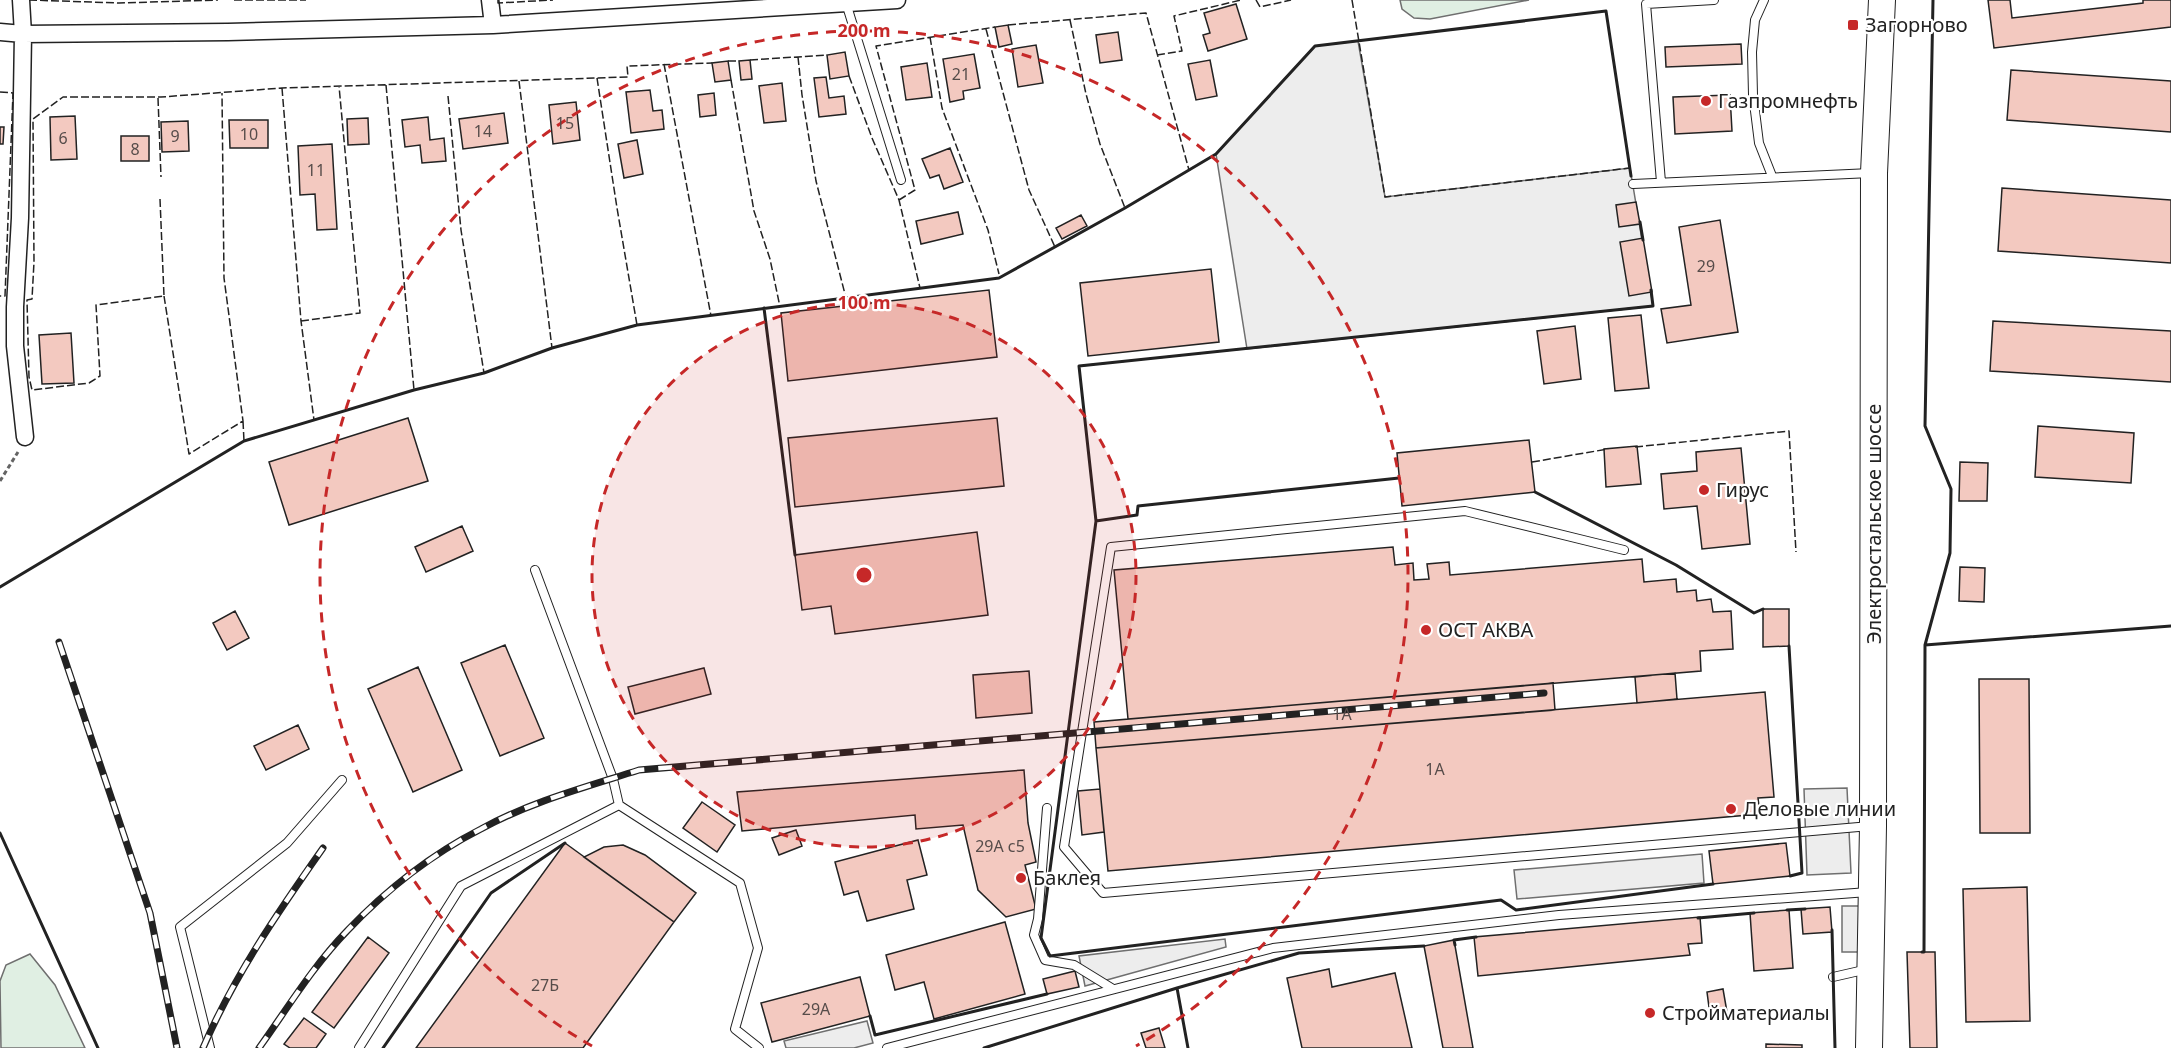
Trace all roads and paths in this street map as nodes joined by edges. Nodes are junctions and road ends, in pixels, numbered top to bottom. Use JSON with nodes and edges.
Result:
{"nodes":[{"id":1,"x":21,"y":0,"type":"edge"},
{"id":2,"x":490,"y":0,"type":"edge"},
{"id":3,"x":897,"y":0,"type":"edge"},
{"id":4,"x":1714,"y":0,"type":"edge"},
{"id":5,"x":1764,"y":0,"type":"edge"},
{"id":6,"x":1882,"y":0,"type":"edge"},
{"id":7,"x":846,"y":3,"type":"junction"},
{"id":8,"x":493,"y":25,"type":"junction"},
{"id":9,"x":0,"y":32,"type":"edge"},
{"id":10,"x":23,"y":34,"type":"junction"},
{"id":11,"x":1874,"y":173,"type":"junction"},
{"id":12,"x":1772,"y":176,"type":"junction"},
{"id":13,"x":901,"y":180,"type":"dead end"},
{"id":14,"x":1661,"y":182,"type":"junction"},
{"id":15,"x":1633,"y":184,"type":"dead end"},
{"id":16,"x":25,"y":437,"type":"joint"},
{"id":17,"x":0,"y":481,"type":"edge"},
{"id":18,"x":1624,"y":550,"type":"dead end"},
{"id":19,"x":535,"y":570,"type":"dead end"},
{"id":20,"x":342,"y":780,"type":"dead end"},
{"id":21,"x":620,"y":805,"type":"junction"},
{"id":22,"x":1047,"y":808,"type":"dead end"},
{"id":23,"x":1873,"y":826,"type":"junction"},
{"id":24,"x":1872,"y":891,"type":"junction"},
{"id":25,"x":1870,"y":969,"type":"junction"},
{"id":26,"x":1833,"y":977,"type":"dead end"},
{"id":27,"x":1113,"y":989,"type":"junction"},
{"id":28,"x":210,"y":1048,"type":"edge"},
{"id":29,"x":359,"y":1048,"type":"edge"},
{"id":30,"x":759,"y":1048,"type":"edge"},
{"id":31,"x":887,"y":1048,"type":"edge"},
{"id":32,"x":1869,"y":1048,"type":"edge"}],
"edges":[{"from":1,"to":10,"type":"street"},
{"from":2,"to":8,"type":"street"},
{"from":3,"to":7,"type":"street"},
{"from":4,"to":14,"type":"lane"},
{"from":5,"to":12,"type":"lane"},
{"from":6,"to":11,"type":"main road","name":"Электростальское шоссе"},
{"from":7,"to":8,"type":"street"},
{"from":7,"to":13,"type":"lane"},
{"from":8,"to":10,"type":"street"},
{"from":9,"to":10,"type":"street"},
{"from":10,"to":16,"type":"street"},
{"from":11,"to":12,"type":"lane"},
{"from":11,"to":23,"type":"main road","name":"Электростальское шоссе"},
{"from":12,"to":14,"type":"lane"},
{"from":14,"to":15,"type":"lane"},
{"from":16,"to":17,"type":"path"},
{"from":18,"to":23,"type":"lane"},
{"from":19,"to":21,"type":"lane"},
{"from":20,"to":28,"type":"lane"},
{"from":21,"to":29,"type":"lane"},
{"from":21,"to":30,"type":"lane"},
{"from":22,"to":27,"type":"lane"},
{"from":23,"to":24,"type":"main road","name":"Электростальское шоссе"},
{"from":24,"to":25,"type":"main road","name":"Электростальское шоссе"},
{"from":24,"to":27,"type":"lane"},
{"from":25,"to":26,"type":"lane"},
{"from":25,"to":32,"type":"main road","name":"Электростальское шоссе"},
{"from":27,"to":31,"type":"lane"}]}
